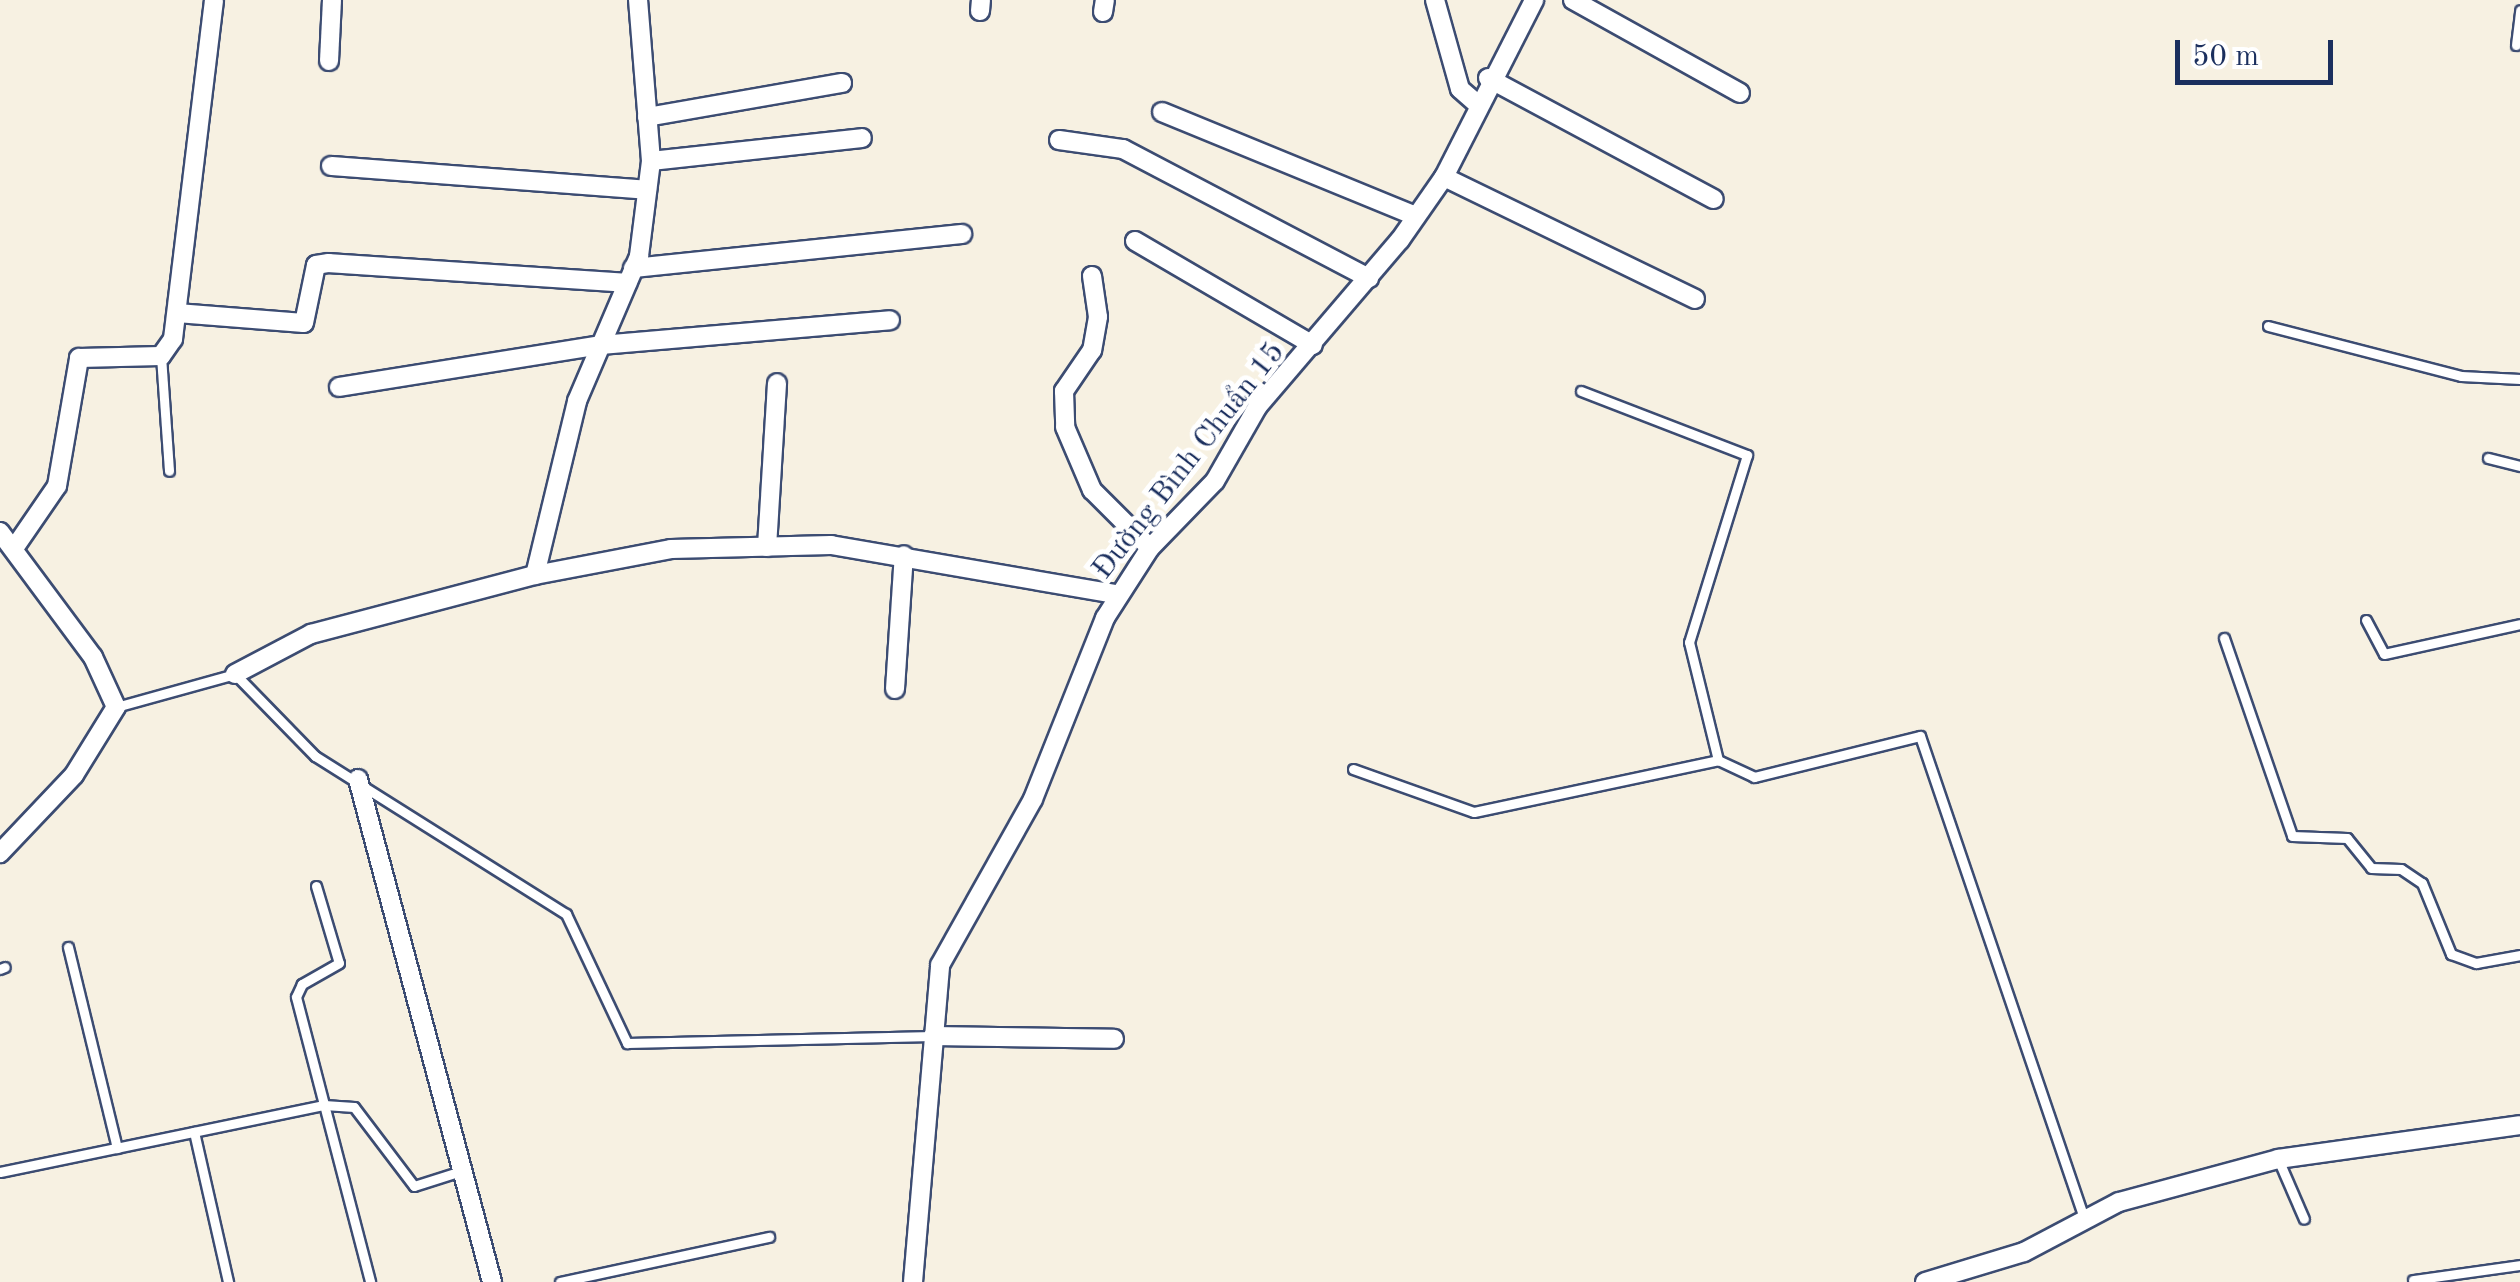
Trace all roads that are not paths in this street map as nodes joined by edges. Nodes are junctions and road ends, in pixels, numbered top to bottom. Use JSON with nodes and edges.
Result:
{"nodes":[{"id":1,"x":214,"y":0,"type":"edge"},
{"id":2,"x":332,"y":0,"type":"edge"},
{"id":3,"x":638,"y":0,"type":"edge"},
{"id":4,"x":1435,"y":0,"type":"edge"},
{"id":5,"x":1534,"y":0,"type":"edge"},
{"id":6,"x":1573,"y":0,"type":"edge"},
{"id":7,"x":2520,"y":10,"type":"edge"},
{"id":8,"x":2516,"y":45,"type":"dead end"},
{"id":9,"x":329,"y":60,"type":"dead end"},
{"id":10,"x":1488,"y":78,"type":"junction"},
{"id":11,"x":842,"y":83,"type":"dead end"},
{"id":12,"x":1740,"y":93,"type":"dead end"},
{"id":13,"x":1475,"y":102,"type":"junction"},
{"id":14,"x":1162,"y":112,"type":"dead end"},
{"id":15,"x":648,"y":117,"type":"junction"},
{"id":16,"x":862,"y":138,"type":"dead end"},
{"id":17,"x":1059,"y":140,"type":"dead end"},
{"id":18,"x":651,"y":161,"type":"junction"},
{"id":19,"x":331,"y":166,"type":"dead end"},
{"id":20,"x":1444,"y":178,"type":"junction"},
{"id":21,"x":647,"y":190,"type":"junction"},
{"id":22,"x":1714,"y":199,"type":"dead end"},
{"id":23,"x":1416,"y":216,"type":"junction"},
{"id":24,"x":962,"y":234,"type":"dead end"},
{"id":25,"x":1135,"y":241,"type":"dead end"},
{"id":26,"x":630,"y":275,"type":"junction"},
{"id":27,"x":1092,"y":276,"type":"dead end"},
{"id":28,"x":1369,"y":278,"type":"junction"},
{"id":29,"x":1696,"y":299,"type":"dead end"},
{"id":30,"x":176,"y":313,"type":"junction"},
{"id":31,"x":890,"y":320,"type":"dead end"},
{"id":32,"x":2268,"y":326,"type":"dead end"},
{"id":33,"x":601,"y":345,"type":"junction"},
{"id":34,"x":1313,"y":345,"type":"junction"},
{"id":35,"x":162,"y":356,"type":"junction"},
{"id":36,"x":2520,"y":379,"type":"edge"},
{"id":37,"x":777,"y":383,"type":"dead end"},
{"id":38,"x":338,"y":387,"type":"dead end"},
{"id":39,"x":1581,"y":391,"type":"dead end"},
{"id":40,"x":2488,"y":458,"type":"dead end"},
{"id":41,"x":2520,"y":466,"type":"edge"},
{"id":42,"x":169,"y":471,"type":"dead end"},
{"id":43,"x":5,"y":534,"type":"edge"},
{"id":44,"x":766,"y":546,"type":"junction"},
{"id":45,"x":1150,"y":548,"type":"junction"},
{"id":46,"x":904,"y":555,"type":"junction"},
{"id":47,"x":534,"y":575,"type":"junction"},
{"id":48,"x":1119,"y":595,"type":"junction"},
{"id":49,"x":2366,"y":620,"type":"dead end"},
{"id":50,"x":2520,"y":624,"type":"edge"},
{"id":51,"x":2224,"y":638,"type":"dead end"},
{"id":52,"x":235,"y":674,"type":"junction"},
{"id":53,"x":895,"y":689,"type":"dead end"},
{"id":54,"x":116,"y":707,"type":"junction"},
{"id":55,"x":1718,"y":760,"type":"junction"},
{"id":56,"x":1353,"y":769,"type":"dead end"},
{"id":57,"x":358,"y":779,"type":"junction"},
{"id":58,"x":0,"y":853,"type":"edge"},
{"id":59,"x":316,"y":886,"type":"dead end"},
{"id":60,"x":68,"y":947,"type":"dead end"},
{"id":61,"x":2520,"y":955,"type":"edge"},
{"id":62,"x":932,"y":1036,"type":"junction"},
{"id":63,"x":1114,"y":1039,"type":"dead end"},
{"id":64,"x":324,"y":1105,"type":"junction"},
{"id":65,"x":2520,"y":1125,"type":"edge"},
{"id":66,"x":194,"y":1132,"type":"junction"},
{"id":67,"x":117,"y":1148,"type":"junction"},
{"id":68,"x":2278,"y":1159,"type":"junction"},
{"id":69,"x":464,"y":1170,"type":"junction"},
{"id":70,"x":0,"y":1172,"type":"edge"},
{"id":71,"x":2084,"y":1218,"type":"junction"},
{"id":72,"x":2304,"y":1220,"type":"dead end"},
{"id":73,"x":769,"y":1237,"type":"dead end"},
{"id":74,"x":2520,"y":1264,"type":"edge"},
{"id":75,"x":2413,"y":1280,"type":"edge"},
{"id":76,"x":228,"y":1282,"type":"edge"},
{"id":77,"x":370,"y":1282,"type":"edge"},
{"id":78,"x":492,"y":1282,"type":"edge"},
{"id":79,"x":560,"y":1282,"type":"edge"},
{"id":80,"x":913,"y":1282,"type":"edge"},
{"id":81,"x":1924,"y":1282,"type":"edge"}],
"edges":[{"from":1,"to":30,"type":"street"},
{"from":2,"to":9,"type":"street"},
{"from":3,"to":15,"type":"street"},
{"from":4,"to":13,"type":"street"},
{"from":5,"to":10,"type":"street","name":"Đường Bình Chuẩn 15"},
{"from":6,"to":12,"type":"street"},
{"from":7,"to":8,"type":"lane"},
{"from":10,"to":13,"type":"street","name":"Đường Bình Chuẩn 15"},
{"from":10,"to":22,"type":"street"},
{"from":11,"to":15,"type":"street"},
{"from":13,"to":20,"type":"street","name":"Đường Bình Chuẩn 15"},
{"from":14,"to":23,"type":"street"},
{"from":15,"to":18,"type":"street"},
{"from":16,"to":18,"type":"street"},
{"from":17,"to":28,"type":"street"},
{"from":18,"to":21,"type":"street"},
{"from":19,"to":21,"type":"street"},
{"from":20,"to":23,"type":"street","name":"Đường Bình Chuẩn 15"},
{"from":20,"to":29,"type":"street"},
{"from":21,"to":26,"type":"street"},
{"from":23,"to":28,"type":"street","name":"Đường Bình Chuẩn 15"},
{"from":24,"to":26,"type":"street"},
{"from":25,"to":34,"type":"street"},
{"from":26,"to":30,"type":"street"},
{"from":26,"to":33,"type":"street"},
{"from":27,"to":45,"type":"street"},
{"from":28,"to":34,"type":"street","name":"Đường Bình Chuẩn 15"},
{"from":30,"to":35,"type":"street"},
{"from":31,"to":33,"type":"street"},
{"from":32,"to":36,"type":"lane"},
{"from":33,"to":38,"type":"street"},
{"from":33,"to":47,"type":"street"},
{"from":34,"to":45,"type":"street","name":"Đường Bình Chuẩn 15"},
{"from":35,"to":42,"type":"lane"},
{"from":35,"to":43,"type":"street"},
{"from":37,"to":44,"type":"street"},
{"from":39,"to":55,"type":"lane"},
{"from":40,"to":41,"type":"lane"},
{"from":43,"to":54,"type":"street"},
{"from":44,"to":46,"type":"street"},
{"from":44,"to":47,"type":"street"},
{"from":45,"to":48,"type":"street","name":"Đường Bình Chuẩn 15"},
{"from":46,"to":48,"type":"street"},
{"from":46,"to":53,"type":"street"},
{"from":47,"to":52,"type":"street"},
{"from":48,"to":62,"type":"street","name":"Đường Bình Chuẩn 15"},
{"from":49,"to":50,"type":"lane"},
{"from":51,"to":61,"type":"lane"},
{"from":52,"to":54,"type":"lane"},
{"from":52,"to":57,"type":"lane"},
{"from":54,"to":58,"type":"street"},
{"from":55,"to":56,"type":"lane"},
{"from":55,"to":71,"type":"lane"},
{"from":57,"to":62,"type":"lane"},
{"from":57,"to":69,"type":"street"},
{"from":59,"to":64,"type":"lane"},
{"from":60,"to":67,"type":"lane"},
{"from":62,"to":63,"type":"street"},
{"from":62,"to":80,"type":"street","name":"Đường Bình Chuẩn 15"},
{"from":64,"to":66,"type":"lane"},
{"from":64,"to":69,"type":"lane"},
{"from":64,"to":77,"type":"lane"},
{"from":65,"to":68,"type":"street"},
{"from":66,"to":67,"type":"lane"},
{"from":66,"to":76,"type":"lane"},
{"from":67,"to":70,"type":"lane"},
{"from":68,"to":71,"type":"street"},
{"from":68,"to":72,"type":"lane"},
{"from":69,"to":78,"type":"street"},
{"from":71,"to":81,"type":"street"},
{"from":73,"to":79,"type":"lane"},
{"from":74,"to":75,"type":"lane"}]}
